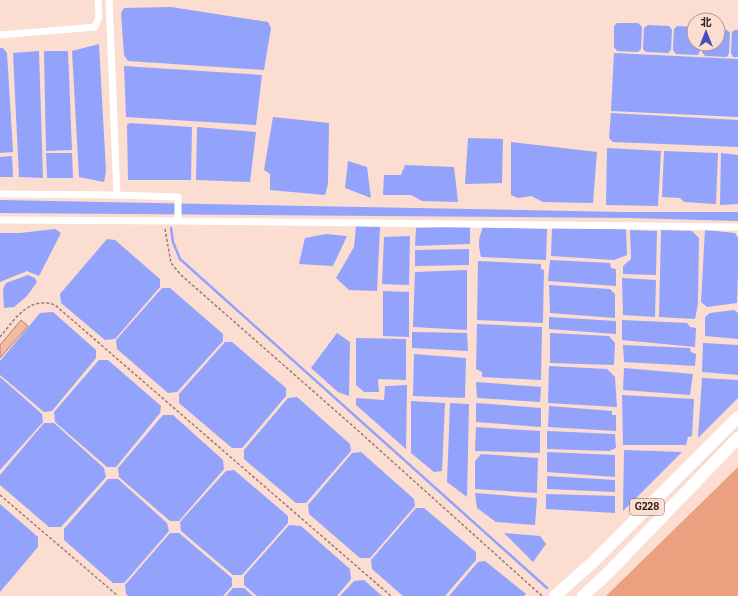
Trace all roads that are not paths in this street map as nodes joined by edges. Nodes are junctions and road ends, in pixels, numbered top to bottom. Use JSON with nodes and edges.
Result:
{"nodes":[{"id":1,"x":98,"y":0,"type":"edge"},
{"id":2,"x":109,"y":0,"type":"edge"},
{"id":3,"x":0,"y":35,"type":"edge"},
{"id":4,"x":0,"y":194,"type":"edge"},
{"id":5,"x":117,"y":195,"type":"junction"},
{"id":6,"x":0,"y":220,"type":"edge"},
{"id":7,"x":178,"y":221,"type":"junction"},
{"id":8,"x":738,"y":227,"type":"edge"},
{"id":9,"x":738,"y":417,"type":"edge"},
{"id":10,"x":738,"y":438,"type":"edge"},
{"id":11,"x":605,"y":550,"type":"junction"},
{"id":12,"x":617,"y":563,"type":"junction"},
{"id":13,"x":555,"y":596,"type":"edge"},
{"id":14,"x":583,"y":596,"type":"edge"}],
"edges":[{"from":1,"to":3,"type":"street"},
{"from":2,"to":5,"type":"street"},
{"from":4,"to":5,"type":"street"},
{"from":5,"to":7,"type":"street"},
{"from":6,"to":7,"type":"street"},
{"from":7,"to":8,"type":"street"},
{"from":9,"to":11,"type":"highway","number":"G228"},
{"from":10,"to":12,"type":"highway","number":"G228"},
{"from":11,"to":12,"type":"highway"},
{"from":11,"to":13,"type":"highway","number":"G228"},
{"from":12,"to":14,"type":"highway","number":"G228"}]}
